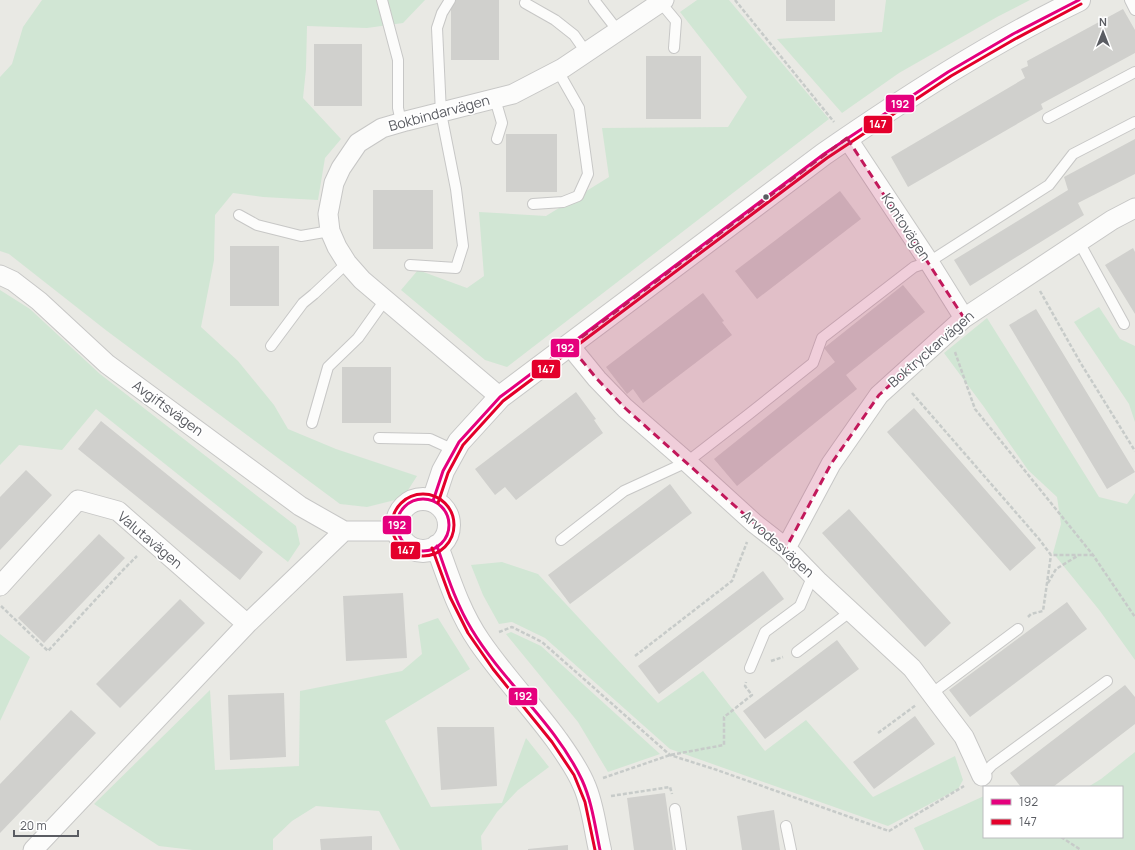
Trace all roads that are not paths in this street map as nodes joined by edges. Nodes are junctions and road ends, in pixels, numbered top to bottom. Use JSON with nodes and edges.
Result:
{"nodes":[{"id":1,"x":382,"y":0,"type":"edge"},
{"id":2,"x":450,"y":0,"type":"edge"},
{"id":3,"x":594,"y":0,"type":"edge"},
{"id":4,"x":1079,"y":0,"type":"edge"},
{"id":5,"x":1130,"y":0,"type":"edge"},
{"id":6,"x":662,"y":1,"type":"edge"},
{"id":7,"x":525,"y":3,"type":"dead end"},
{"id":8,"x":1135,"y":10,"type":"edge"},
{"id":9,"x":618,"y":31,"type":"junction"},
{"id":10,"x":674,"y":48,"type":"dead end"},
{"id":11,"x":586,"y":52,"type":"junction"},
{"id":12,"x":558,"y":71,"type":"junction"},
{"id":13,"x":1135,"y":72,"type":"edge"},
{"id":14,"x":495,"y":99,"type":"junction"},
{"id":15,"x":442,"y":113,"type":"junction"},
{"id":16,"x":1048,"y":118,"type":"dead end"},
{"id":17,"x":400,"y":122,"type":"junction"},
{"id":18,"x":1135,"y":122,"type":"edge"},
{"id":19,"x":497,"y":138,"type":"dead end"},
{"id":20,"x":847,"y":138,"type":"junction"},
{"id":21,"x":533,"y":204,"type":"dead end"},
{"id":22,"x":1135,"y":208,"type":"edge"},
{"id":23,"x":239,"y":215,"type":"dead end"},
{"id":24,"x":330,"y":231,"type":"junction"},
{"id":25,"x":1079,"y":242,"type":"junction"},
{"id":26,"x":929,"y":262,"type":"junction"},
{"id":27,"x":347,"y":263,"type":"junction"},
{"id":28,"x":410,"y":265,"type":"dead end"},
{"id":29,"x":0,"y":275,"type":"edge"},
{"id":30,"x":386,"y":300,"type":"junction"},
{"id":31,"x":964,"y":318,"type":"junction"},
{"id":32,"x":1124,"y":324,"type":"dead end"},
{"id":33,"x":271,"y":346,"type":"dead end"},
{"id":34,"x":570,"y":346,"type":"junction"},
{"id":35,"x":500,"y":397,"type":"junction"},
{"id":36,"x":312,"y":423,"type":"dead end"},
{"id":37,"x":379,"y":438,"type":"dead end"},
{"id":38,"x":454,"y":450,"type":"junction"},
{"id":39,"x":687,"y":462,"type":"junction"},
{"id":40,"x":433,"y":501,"type":"junction"},
{"id":41,"x":344,"y":531,"type":"junction"},
{"id":42,"x":398,"y":531,"type":"junction"},
{"id":43,"x":561,"y":540,"type":"dead end"},
{"id":44,"x":437,"y":546,"type":"junction"},
{"id":45,"x":786,"y":548,"type":"junction"},
{"id":46,"x":813,"y":575,"type":"junction"},
{"id":47,"x":0,"y":586,"type":"edge"},
{"id":48,"x":851,"y":611,"type":"junction"},
{"id":49,"x":247,"y":624,"type":"junction"},
{"id":50,"x":1018,"y":629,"type":"dead end"},
{"id":51,"x":797,"y":652,"type":"road end"},
{"id":52,"x":750,"y":668,"type":"road end"},
{"id":53,"x":1107,"y":681,"type":"dead end"},
{"id":54,"x":931,"y":694,"type":"junction"},
{"id":55,"x":982,"y":776,"type":"joint"},
{"id":56,"x":675,"y":809,"type":"road end"},
{"id":57,"x":786,"y":826,"type":"dead end"},
{"id":58,"x":42,"y":847,"type":"edge"},
{"id":59,"x":600,"y":850,"type":"edge"},
{"id":60,"x":681,"y":850,"type":"edge"},
{"id":61,"x":791,"y":850,"type":"edge"}],
"edges":[{"from":1,"to":17,"type":"lane"},
{"from":2,"to":15,"type":"lane"},
{"from":3,"to":9,"type":"lane"},
{"from":4,"to":20,"type":"street"},
{"from":5,"to":8,"type":"lane"},
{"from":6,"to":9,"type":"street","name":"Bokbindarvägen"},
{"from":6,"to":10,"type":"lane"},
{"from":7,"to":11,"type":"lane"},
{"from":9,"to":11,"type":"street","name":"Bokbindarvägen"},
{"from":11,"to":12,"type":"street","name":"Bokbindarvägen"},
{"from":12,"to":14,"type":"street","name":"Bokbindarvägen"},
{"from":12,"to":21,"type":"lane"},
{"from":13,"to":16,"type":"lane"},
{"from":14,"to":15,"type":"street","name":"Bokbindarvägen"},
{"from":14,"to":19,"type":"lane"},
{"from":15,"to":17,"type":"street","name":"Bokbindarvägen"},
{"from":15,"to":28,"type":"lane"},
{"from":17,"to":24,"type":"street","name":"Bokbindarvägen"},
{"from":18,"to":26,"type":"lane"},
{"from":20,"to":26,"type":"street","name":"Kontovägen"},
{"from":20,"to":34,"type":"street"},
{"from":22,"to":25,"type":"street","name":"Boktryckarvägen"},
{"from":23,"to":24,"type":"lane"},
{"from":24,"to":27,"type":"street","name":"Bokbindarvägen"},
{"from":25,"to":31,"type":"street","name":"Boktryckarvägen"},
{"from":25,"to":32,"type":"lane"},
{"from":26,"to":31,"type":"street","name":"Kontovägen"},
{"from":26,"to":39,"type":"lane"},
{"from":27,"to":30,"type":"street","name":"Bokbindarvägen"},
{"from":27,"to":33,"type":"lane"},
{"from":29,"to":41,"type":"street","name":"Avgiftsvägen"},
{"from":30,"to":35,"type":"street","name":"Bokbindarvägen"},
{"from":30,"to":36,"type":"lane"},
{"from":31,"to":45,"type":"street","name":"Boktryckarvägen"},
{"from":34,"to":35,"type":"street"},
{"from":34,"to":39,"type":"street","name":"Arvodesvägen"},
{"from":35,"to":38,"type":"street"},
{"from":37,"to":38,"type":"lane"},
{"from":38,"to":40,"type":"street"},
{"from":39,"to":43,"type":"lane"},
{"from":39,"to":45,"type":"street","name":"Arvodesvägen"},
{"from":40,"to":42,"type":"street"},
{"from":40,"to":44,"type":"street"},
{"from":41,"to":42,"type":"street"},
{"from":41,"to":49,"type":"street"},
{"from":42,"to":44,"type":"street"},
{"from":44,"to":59,"type":"street"},
{"from":45,"to":46,"type":"street","name":"Arvodesvägen"},
{"from":46,"to":48,"type":"street","name":"Arvodesvägen"},
{"from":46,"to":52,"type":"lane"},
{"from":47,"to":49,"type":"street","name":"Valutavägen"},
{"from":48,"to":51,"type":"lane"},
{"from":48,"to":54,"type":"street","name":"Arvodesvägen"},
{"from":49,"to":58,"type":"street"},
{"from":50,"to":54,"type":"lane"},
{"from":53,"to":55,"type":"lane"},
{"from":54,"to":55,"type":"street","name":"Arvodesvägen"},
{"from":56,"to":60,"type":"lane"},
{"from":57,"to":61,"type":"lane"}]}
